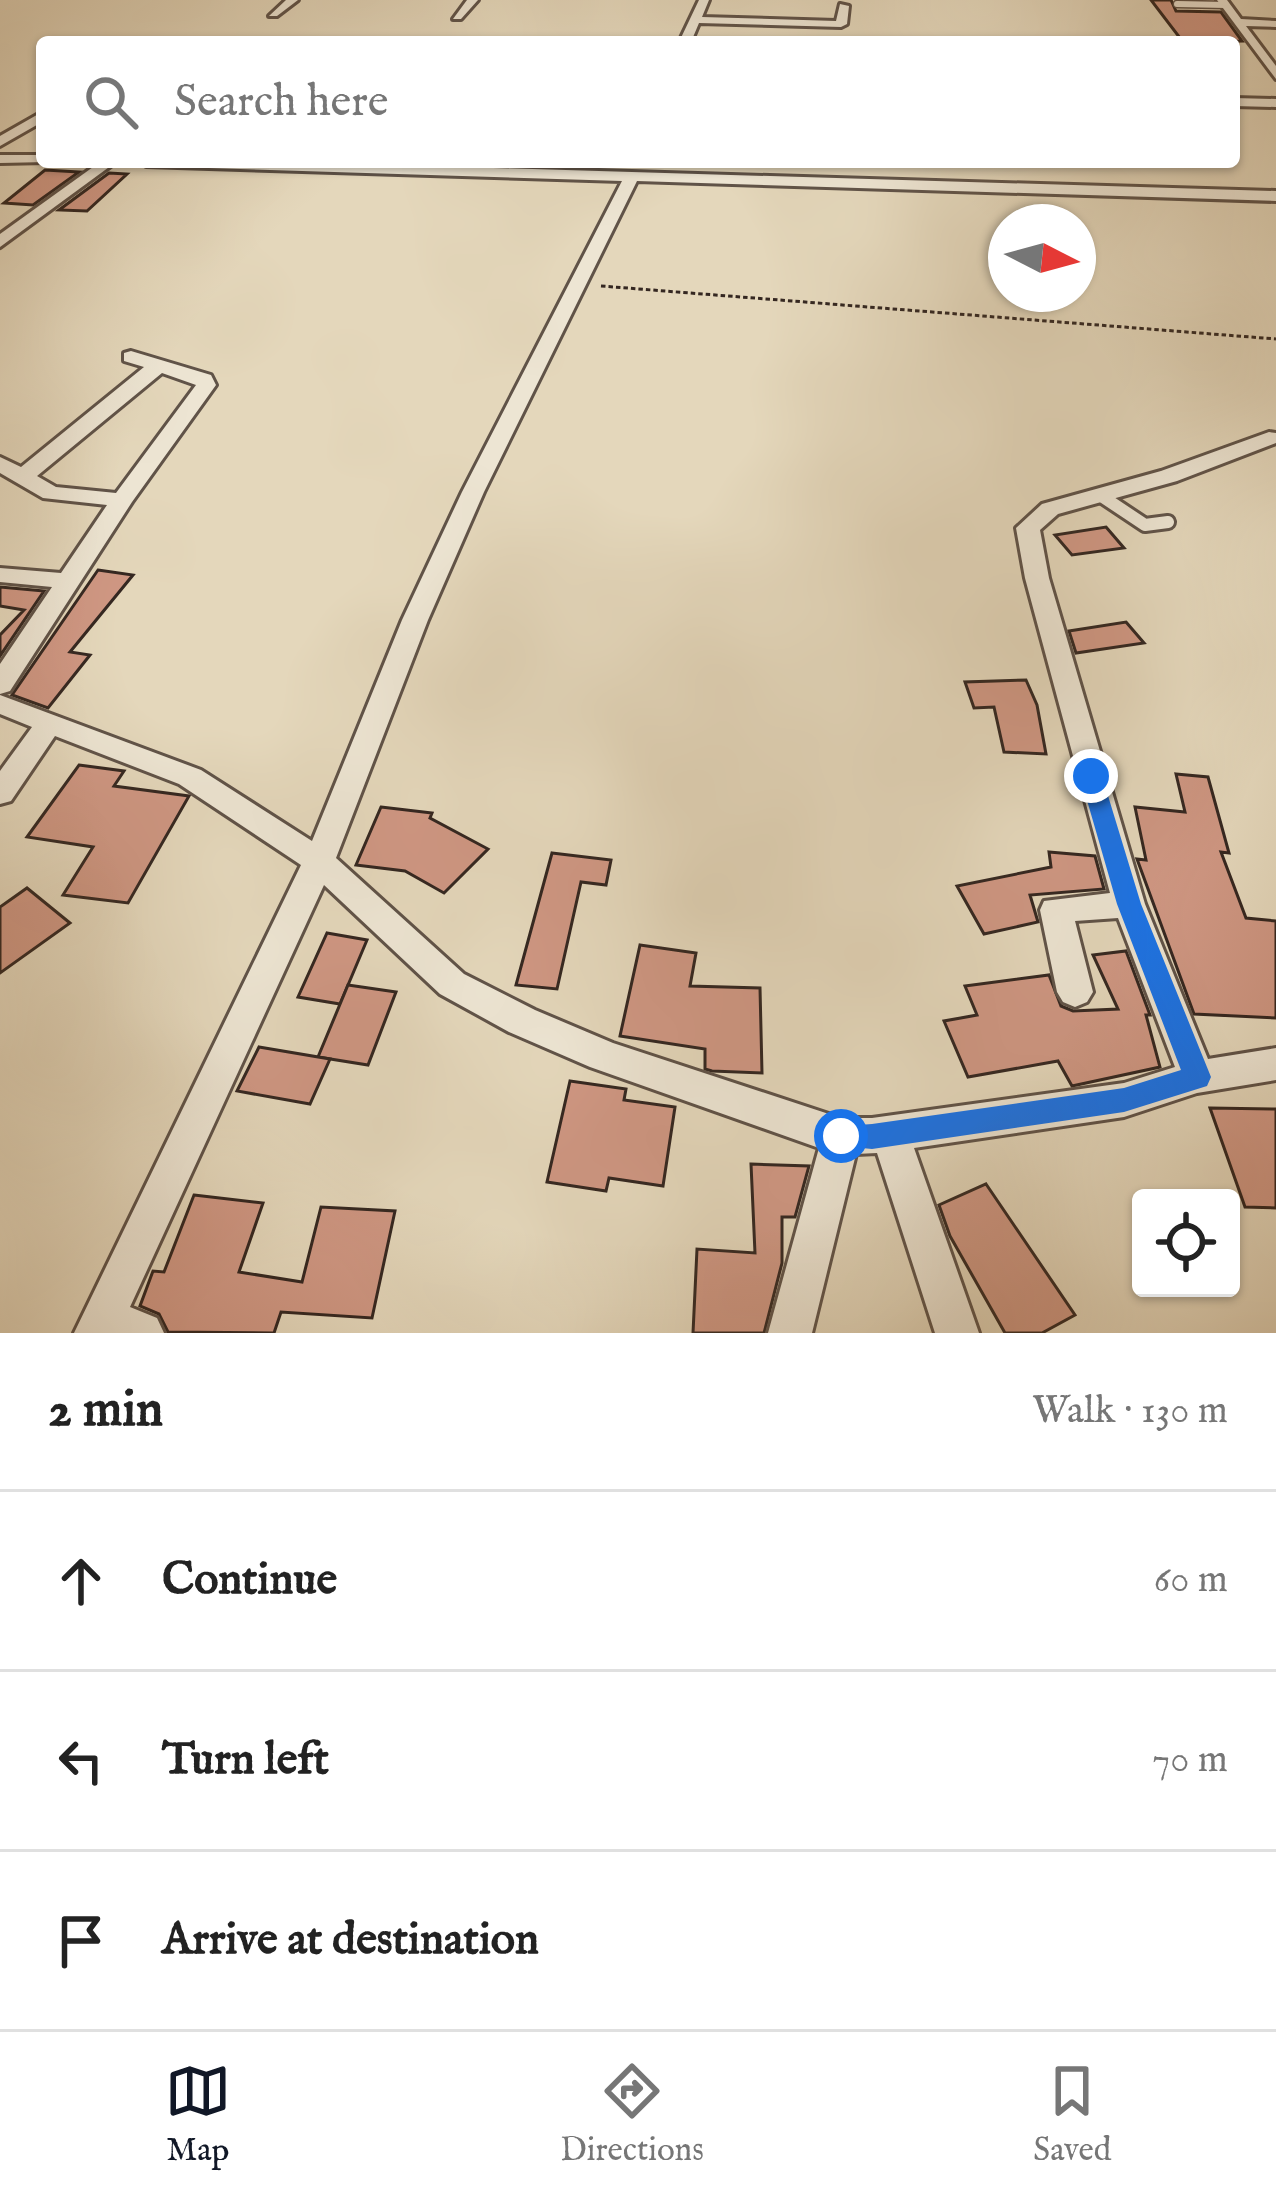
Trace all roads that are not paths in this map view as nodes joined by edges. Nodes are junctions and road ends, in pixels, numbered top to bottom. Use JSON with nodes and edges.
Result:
{"nodes":[{"id":1,"x":166,"y":0,"type":"edge"},
{"id":2,"x":293,"y":0,"type":"edge"},
{"id":3,"x":472,"y":0,"type":"edge"},
{"id":4,"x":704,"y":0,"type":"edge"},
{"id":5,"x":1224,"y":3,"type":"edge"},
{"id":6,"x":1178,"y":4,"type":"dead end"},
{"id":7,"x":844,"y":6,"type":"dead end"},
{"id":8,"x":153,"y":8,"type":"dead end"},
{"id":9,"x":273,"y":14,"type":"dead end"},
{"id":10,"x":457,"y":17,"type":"dead end"},
{"id":11,"x":695,"y":20,"type":"junction"},
{"id":12,"x":1240,"y":22,"type":"junction"},
{"id":13,"x":1276,"y":24,"type":"edge"},
{"id":14,"x":688,"y":36,"type":"edge"},
{"id":15,"x":1276,"y":75,"type":"edge"},
{"id":16,"x":1240,"y":102,"type":"edge"},
{"id":17,"x":1276,"y":103,"type":"edge"},
{"id":18,"x":36,"y":120,"type":"edge"},
{"id":19,"x":0,"y":142,"type":"edge"},
{"id":20,"x":8,"y":159,"type":"edge"},
{"id":21,"x":101,"y":168,"type":"edge"},
{"id":22,"x":486,"y":168,"type":"edge"},
{"id":23,"x":0,"y":169,"type":"edge"},
{"id":24,"x":543,"y":169,"type":"edge"},
{"id":25,"x":623,"y":173,"type":"edge"},
{"id":26,"x":1276,"y":196,"type":"edge"},
{"id":27,"x":0,"y":242,"type":"edge"},
{"id":28,"x":130,"y":357,"type":"dead end"},
{"id":29,"x":159,"y":365,"type":"junction"},
{"id":30,"x":1269,"y":438,"type":"dead end"},
{"id":31,"x":0,"y":464,"type":"edge"},
{"id":32,"x":24,"y":475,"type":"junction"},
{"id":33,"x":1100,"y":495,"type":"junction"},
{"id":34,"x":122,"y":500,"type":"junction"},
{"id":35,"x":1168,"y":522,"type":"dead end"},
{"id":36,"x":0,"y":575,"type":"edge"},
{"id":37,"x":69,"y":581,"type":"junction"},
{"id":38,"x":0,"y":686,"type":"edge"},
{"id":39,"x":0,"y":704,"type":"edge"},
{"id":40,"x":49,"y":724,"type":"junction"},
{"id":41,"x":0,"y":793,"type":"edge"},
{"id":42,"x":304,"y":851,"type":"junction"},
{"id":43,"x":1129,"y":904,"type":"junction"},
{"id":44,"x":1075,"y":992,"type":"dead end"},
{"id":45,"x":1276,"y":1064,"type":"edge"},
{"id":46,"x":1197,"y":1077,"type":"junction"},
{"id":47,"x":890,"y":1133,"type":"junction"},
{"id":48,"x":841,"y":1136,"type":"junction"},
{"id":49,"x":114,"y":1328,"type":"edge"},
{"id":50,"x":790,"y":1333,"type":"edge"},
{"id":51,"x":957,"y":1333,"type":"edge"}],
"edges":[{"from":1,"to":8,"type":"street"},
{"from":2,"to":9,"type":"street"},
{"from":3,"to":10,"type":"street"},
{"from":4,"to":11,"type":"street"},
{"from":5,"to":6,"type":"lane"},
{"from":5,"to":12,"type":"street"},
{"from":7,"to":11,"type":"street"},
{"from":11,"to":14,"type":"street"},
{"from":12,"to":13,"type":"street"},
{"from":12,"to":15,"type":"street"},
{"from":16,"to":17,"type":"street"},
{"from":18,"to":19,"type":"street"},
{"from":20,"to":23,"type":"street"},
{"from":21,"to":27,"type":"street"},
{"from":22,"to":24,"type":"street"},
{"from":24,"to":25,"type":"street"},
{"from":25,"to":26,"type":"street"},
{"from":25,"to":42,"type":"street"},
{"from":28,"to":29,"type":"street"},
{"from":29,"to":32,"type":"street"},
{"from":29,"to":34,"type":"street"},
{"from":30,"to":33,"type":"street"},
{"from":31,"to":32,"type":"street"},
{"from":32,"to":34,"type":"street"},
{"from":33,"to":35,"type":"lane"},
{"from":33,"to":43,"type":"street"},
{"from":34,"to":37,"type":"street"},
{"from":36,"to":37,"type":"street"},
{"from":37,"to":38,"type":"street"},
{"from":39,"to":40,"type":"street"},
{"from":40,"to":41,"type":"street"},
{"from":40,"to":42,"type":"street"},
{"from":42,"to":48,"type":"street"},
{"from":42,"to":49,"type":"street"},
{"from":43,"to":44,"type":"street"},
{"from":43,"to":46,"type":"street"},
{"from":45,"to":46,"type":"street"},
{"from":46,"to":47,"type":"street"},
{"from":47,"to":48,"type":"street"},
{"from":47,"to":51,"type":"street"},
{"from":48,"to":50,"type":"street"}]}
